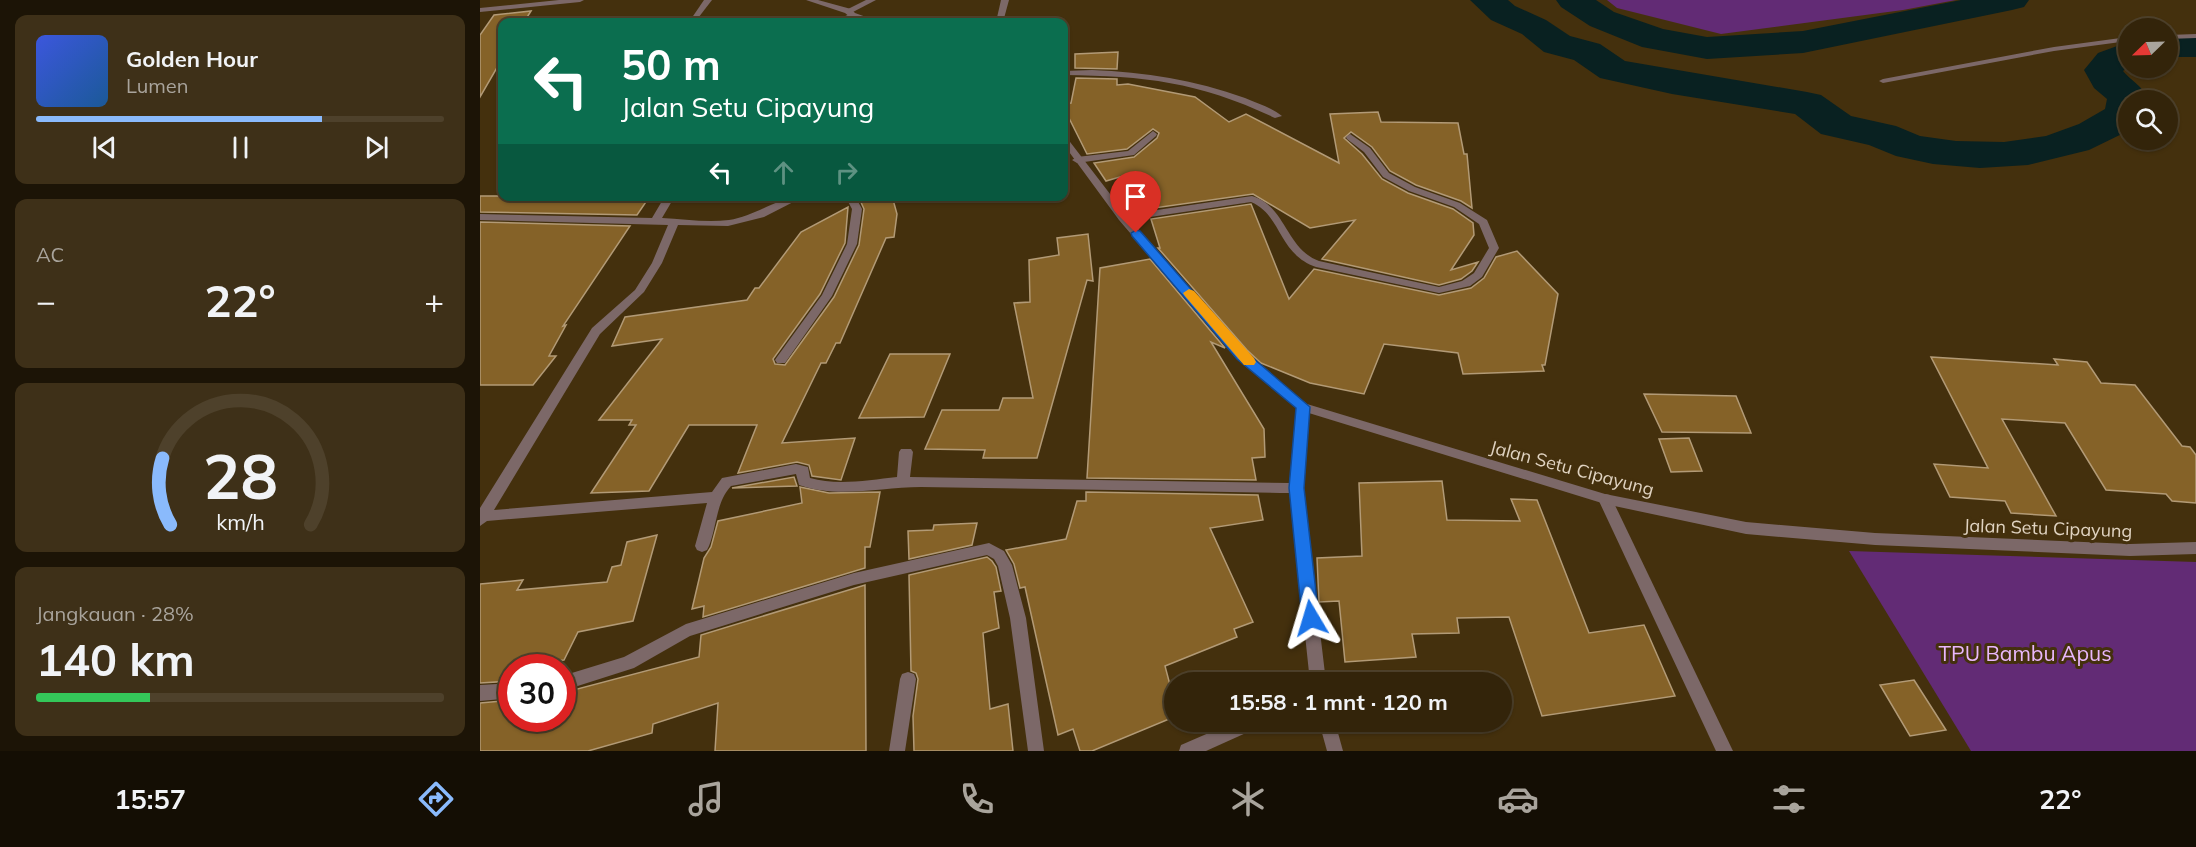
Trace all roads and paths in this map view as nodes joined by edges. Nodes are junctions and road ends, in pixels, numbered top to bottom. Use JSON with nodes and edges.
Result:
{"nodes":[{"id":1,"x":571,"y":0,"type":"edge"},
{"id":2,"x":580,"y":0,"type":"edge"},
{"id":3,"x":708,"y":0,"type":"edge"},
{"id":4,"x":810,"y":0,"type":"edge"},
{"id":5,"x":872,"y":0,"type":"edge"},
{"id":6,"x":1005,"y":0,"type":"edge"},
{"id":7,"x":480,"y":10,"type":"edge"},
{"id":8,"x":850,"y":13,"type":"junction"},
{"id":9,"x":695,"y":18,"type":"edge"},
{"id":10,"x":842,"y":18,"type":"edge"},
{"id":11,"x":864,"y":18,"type":"edge"},
{"id":12,"x":1000,"y":18,"type":"edge"},
{"id":13,"x":2196,"y":36,"type":"edge"},
{"id":14,"x":2178,"y":37,"type":"edge"},
{"id":15,"x":2118,"y":40,"type":"edge"},
{"id":16,"x":1068,"y":73,"type":"edge"},
{"id":17,"x":1883,"y":81,"type":"dead end"},
{"id":18,"x":1278,"y":116,"type":"dead end"},
{"id":19,"x":1153,"y":134,"type":"dead end"},
{"id":20,"x":1350,"y":137,"type":"dead end"},
{"id":21,"x":1068,"y":146,"type":"edge"},
{"id":22,"x":1077,"y":160,"type":"junction"},
{"id":23,"x":667,"y":201,"type":"edge"},
{"id":24,"x":789,"y":201,"type":"edge"},
{"id":25,"x":853,"y":201,"type":"edge"},
{"id":26,"x":1122,"y":218,"type":"junction"},
{"id":27,"x":481,"y":219,"type":"edge"},
{"id":28,"x":655,"y":221,"type":"junction"},
{"id":29,"x":674,"y":222,"type":"junction"},
{"id":30,"x":781,"y":360,"type":"dead end"},
{"id":31,"x":1303,"y":407,"type":"junction"},
{"id":32,"x":906,"y":452,"type":"dead end"},
{"id":33,"x":903,"y":482,"type":"junction"},
{"id":34,"x":1296,"y":488,"type":"junction"},
{"id":35,"x":717,"y":497,"type":"junction"},
{"id":36,"x":1605,"y":499,"type":"junction"},
{"id":37,"x":481,"y":518,"type":"edge"},
{"id":38,"x":702,"y":546,"type":"dead end"},
{"id":39,"x":2196,"y":548,"type":"edge"},
{"id":40,"x":1317,"y":672,"type":"edge"},
{"id":41,"x":908,"y":679,"type":"dead end"},
{"id":42,"x":576,"y":680,"type":"edge"},
{"id":43,"x":498,"y":691,"type":"edge"},
{"id":44,"x":480,"y":693,"type":"edge"},
{"id":45,"x":1229,"y":732,"type":"edge"},
{"id":46,"x":1330,"y":732,"type":"edge"},
{"id":47,"x":897,"y":751,"type":"edge"},
{"id":48,"x":1036,"y":751,"type":"edge"},
{"id":49,"x":1187,"y":751,"type":"edge"},
{"id":50,"x":1335,"y":751,"type":"edge"},
{"id":51,"x":1725,"y":751,"type":"edge"}],
"edges":[{"from":1,"to":2,"type":"street"},
{"from":1,"to":7,"type":"street"},
{"from":3,"to":9,"type":"street"},
{"from":4,"to":8,"type":"street"},
{"from":5,"to":8,"type":"street"},
{"from":6,"to":12,"type":"street"},
{"from":8,"to":10,"type":"street"},
{"from":8,"to":11,"type":"street"},
{"from":13,"to":14,"type":"street"},
{"from":15,"to":17,"type":"street"},
{"from":16,"to":18,"type":"street"},
{"from":19,"to":22,"type":"street"},
{"from":20,"to":26,"type":"street"},
{"from":21,"to":22,"type":"street","name":"Jalan Setu Cipayung"},
{"from":22,"to":26,"type":"street","name":"Jalan Setu Cipayung"},
{"from":23,"to":28,"type":"street"},
{"from":24,"to":29,"type":"street"},
{"from":25,"to":30,"type":"street"},
{"from":26,"to":31,"type":"street","name":"Jalan Setu Cipayung"},
{"from":27,"to":28,"type":"street"},
{"from":28,"to":29,"type":"street"},
{"from":29,"to":37,"type":"street"},
{"from":31,"to":34,"type":"street"},
{"from":31,"to":36,"type":"street","name":"Jalan Setu Cipayung"},
{"from":32,"to":33,"type":"street"},
{"from":33,"to":34,"type":"street"},
{"from":33,"to":35,"type":"street"},
{"from":34,"to":40,"type":"street"},
{"from":35,"to":37,"type":"street"},
{"from":35,"to":38,"type":"street"},
{"from":36,"to":39,"type":"street","name":"Jalan Setu Cipayung"},
{"from":36,"to":51,"type":"street"},
{"from":41,"to":47,"type":"street"},
{"from":42,"to":48,"type":"street"},
{"from":43,"to":44,"type":"street"},
{"from":45,"to":49,"type":"street"},
{"from":46,"to":50,"type":"street"}]}
